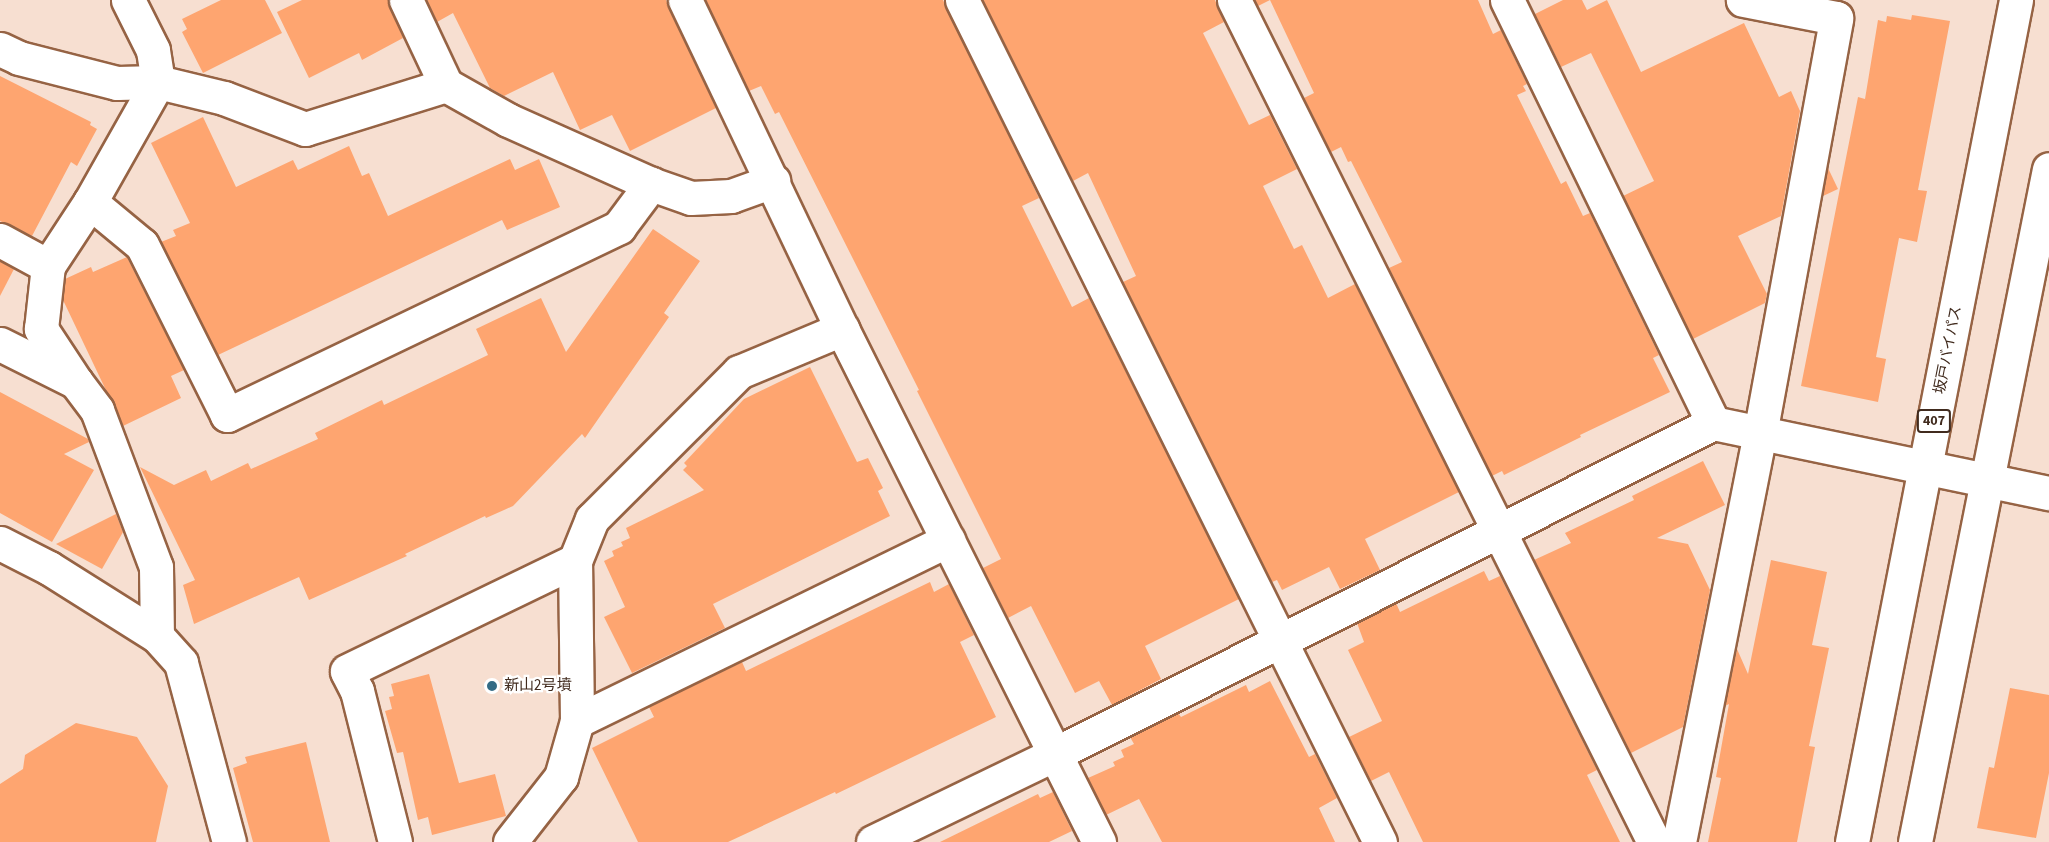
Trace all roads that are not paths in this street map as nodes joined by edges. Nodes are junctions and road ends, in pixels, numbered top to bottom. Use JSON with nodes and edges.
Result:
{"nodes":[{"id":1,"x":128,"y":0,"type":"edge"},
{"id":2,"x":406,"y":0,"type":"edge"},
{"id":3,"x":685,"y":0,"type":"edge"},
{"id":4,"x":962,"y":0,"type":"edge"},
{"id":5,"x":1234,"y":0,"type":"edge"},
{"id":6,"x":1507,"y":0,"type":"edge"},
{"id":7,"x":1743,"y":0,"type":"edge"},
{"id":8,"x":2016,"y":0,"type":"edge"},
{"id":9,"x":0,"y":49,"type":"edge"},
{"id":10,"x":158,"y":82,"type":"junction"},
{"id":11,"x":446,"y":85,"type":"junction"},
{"id":12,"x":2049,"y":169,"type":"edge"},
{"id":13,"x":774,"y":181,"type":"junction"},
{"id":14,"x":651,"y":184,"type":"junction"},
{"id":15,"x":90,"y":202,"type":"junction"},
{"id":16,"x":0,"y":240,"type":"edge"},
{"id":17,"x":48,"y":266,"type":"junction"},
{"id":18,"x":842,"y":329,"type":"junction"},
{"id":19,"x":0,"y":344,"type":"edge"},
{"id":20,"x":76,"y":382,"type":"junction"},
{"id":21,"x":1713,"y":423,"type":"junction"},
{"id":22,"x":1760,"y":434,"type":"junction"},
{"id":23,"x":1925,"y":467,"type":"junction"},
{"id":24,"x":1987,"y":480,"type":"junction"},
{"id":25,"x":2049,"y":493,"type":"edge"},
{"id":26,"x":1499,"y":531,"type":"junction"},
{"id":27,"x":948,"y":540,"type":"junction"},
{"id":28,"x":0,"y":543,"type":"edge"},
{"id":29,"x":575,"y":561,"type":"junction"},
{"id":30,"x":157,"y":636,"type":"junction"},
{"id":31,"x":1281,"y":640,"type":"junction"},
{"id":32,"x":577,"y":721,"type":"junction"},
{"id":33,"x":1055,"y":754,"type":"junction"},
{"id":34,"x":229,"y":842,"type":"edge"},
{"id":35,"x":395,"y":842,"type":"edge"},
{"id":36,"x":510,"y":842,"type":"edge"},
{"id":37,"x":873,"y":842,"type":"edge"},
{"id":38,"x":1100,"y":842,"type":"edge"},
{"id":39,"x":1380,"y":842,"type":"edge"},
{"id":40,"x":1654,"y":842,"type":"edge"},
{"id":41,"x":1679,"y":842,"type":"edge"},
{"id":42,"x":1852,"y":842,"type":"edge"},
{"id":43,"x":1915,"y":842,"type":"edge"}],
"edges":[{"from":1,"to":10,"type":"main road"},
{"from":2,"to":11,"type":"main road"},
{"from":3,"to":13,"type":"main road"},
{"from":4,"to":31,"type":"main road"},
{"from":5,"to":26,"type":"main road"},
{"from":6,"to":21,"type":"main road"},
{"from":7,"to":22,"type":"main road"},
{"from":8,"to":23,"type":"main road","name":"坂戸バイパス","number":"407"},
{"from":9,"to":10,"type":"main road"},
{"from":10,"to":11,"type":"main road"},
{"from":10,"to":15,"type":"main road"},
{"from":11,"to":14,"type":"main road"},
{"from":12,"to":24,"type":"main road"},
{"from":13,"to":14,"type":"main road"},
{"from":13,"to":18,"type":"main road"},
{"from":14,"to":15,"type":"main road"},
{"from":15,"to":17,"type":"main road"},
{"from":16,"to":17,"type":"main road"},
{"from":17,"to":20,"type":"main road"},
{"from":18,"to":27,"type":"main road"},
{"from":18,"to":29,"type":"main road"},
{"from":19,"to":20,"type":"main road"},
{"from":20,"to":30,"type":"main road"},
{"from":21,"to":22,"type":"main road"},
{"from":21,"to":26,"type":"main road"},
{"from":22,"to":23,"type":"main road"},
{"from":22,"to":41,"type":"main road"},
{"from":23,"to":24,"type":"main road"},
{"from":23,"to":42,"type":"main road","name":"坂戸バイパス","number":"407"},
{"from":24,"to":25,"type":"main road"},
{"from":24,"to":43,"type":"main road"},
{"from":26,"to":31,"type":"main road"},
{"from":26,"to":40,"type":"main road"},
{"from":27,"to":32,"type":"main road"},
{"from":27,"to":33,"type":"main road"},
{"from":28,"to":30,"type":"main road"},
{"from":29,"to":32,"type":"main road"},
{"from":29,"to":35,"type":"main road"},
{"from":30,"to":34,"type":"main road"},
{"from":31,"to":33,"type":"main road"},
{"from":31,"to":39,"type":"main road"},
{"from":32,"to":36,"type":"main road"},
{"from":33,"to":37,"type":"main road"},
{"from":33,"to":38,"type":"main road"}]}
